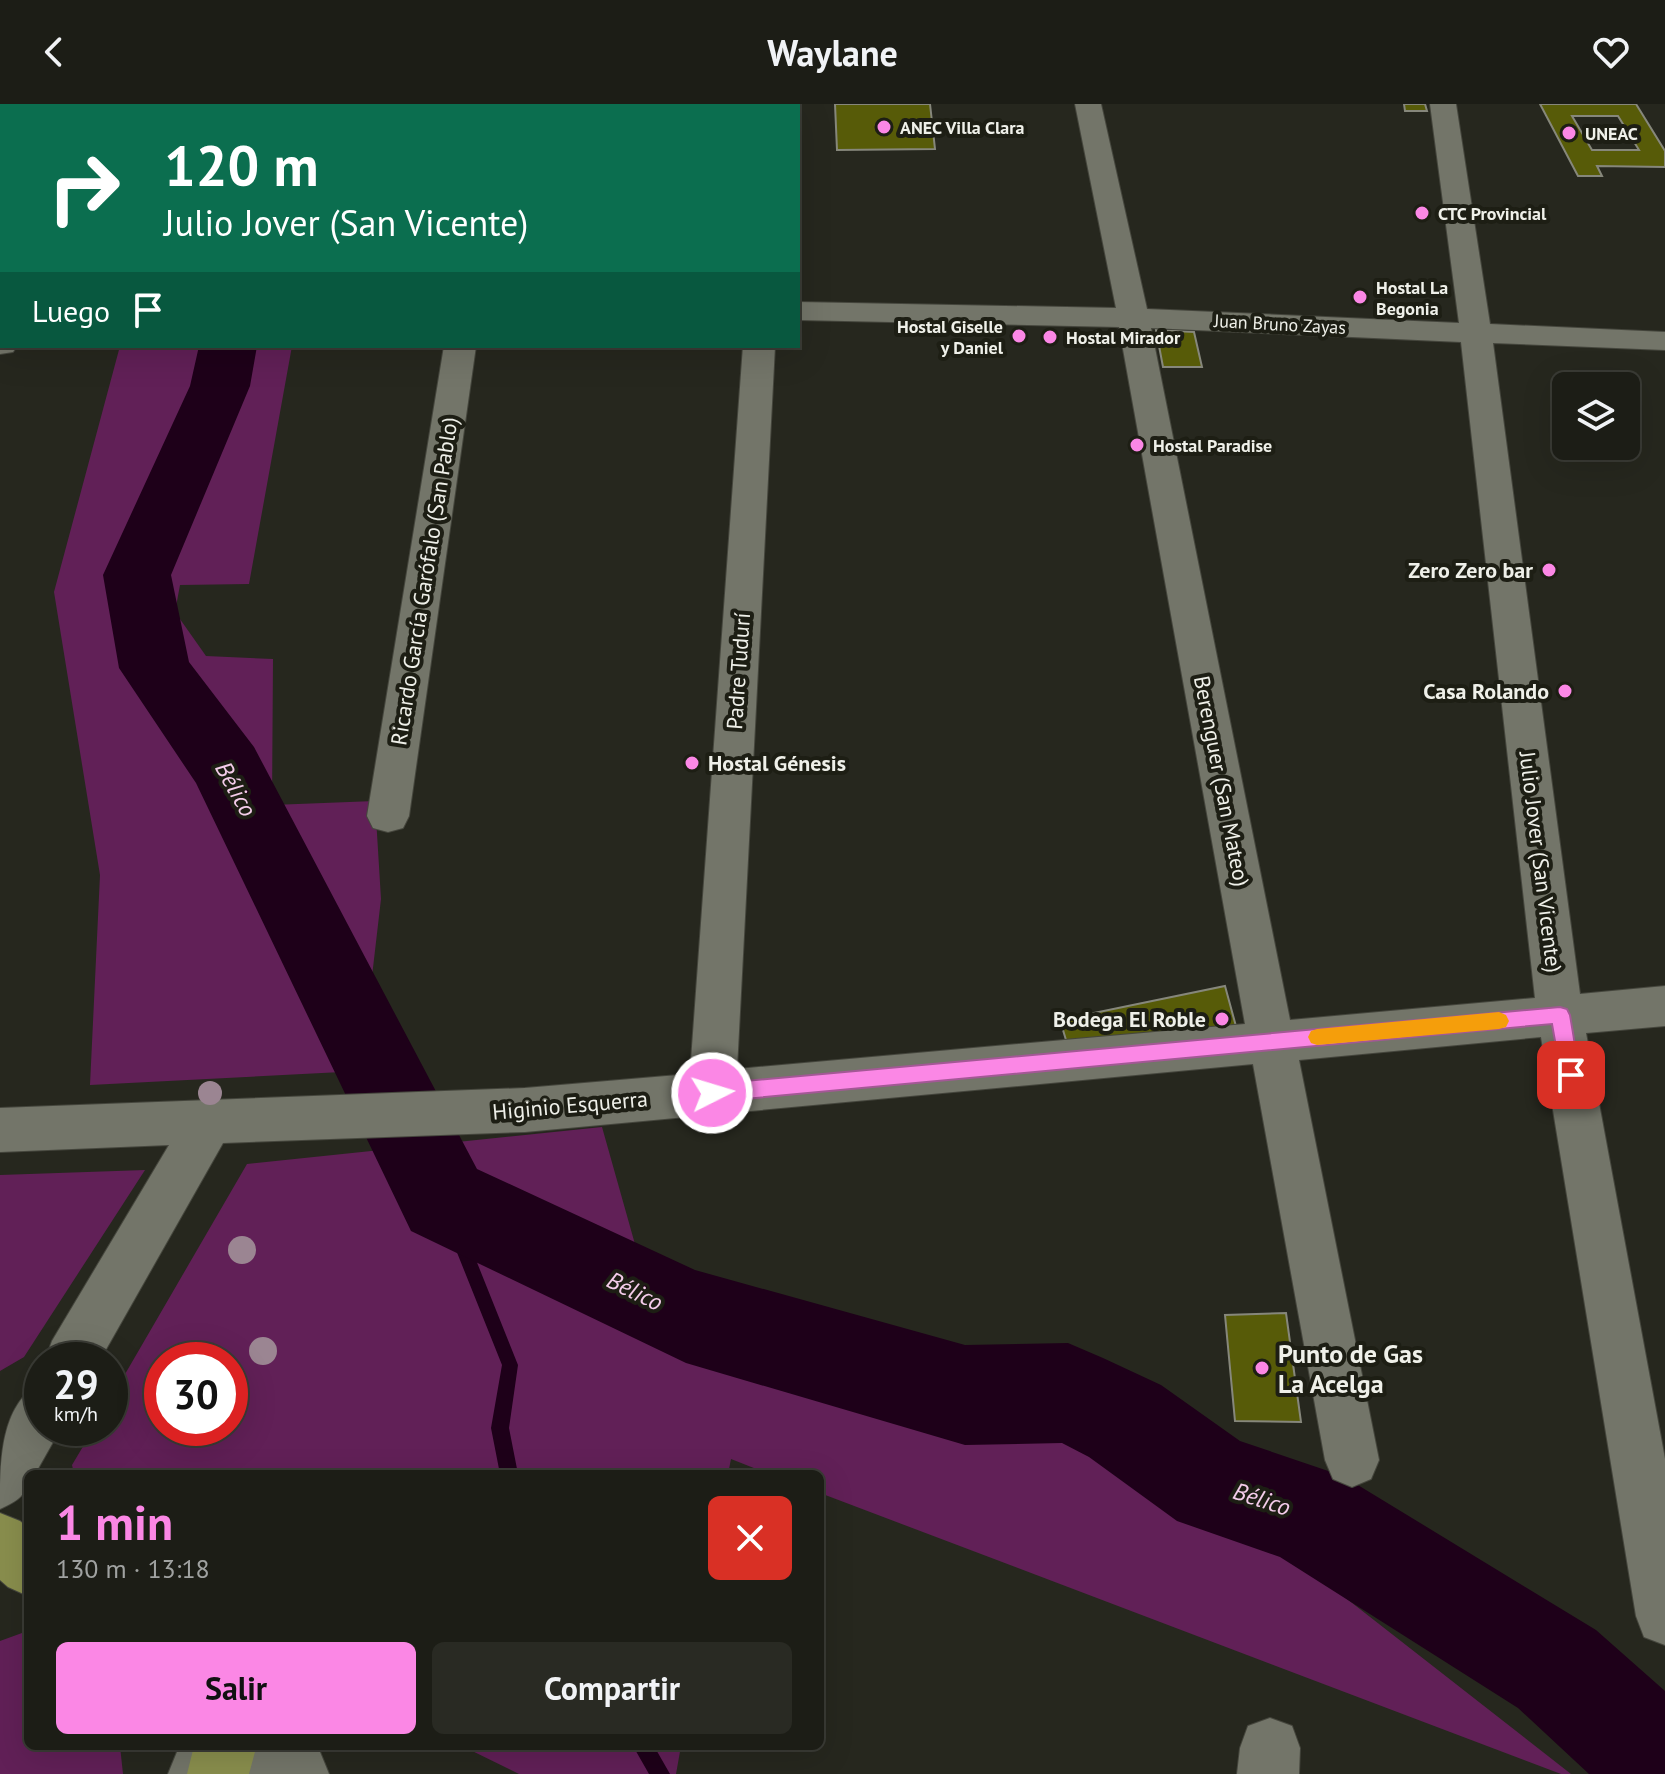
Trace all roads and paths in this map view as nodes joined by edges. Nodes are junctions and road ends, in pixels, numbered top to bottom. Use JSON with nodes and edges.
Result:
{"nodes":[{"id":1,"x":1088,"y":104,"type":"edge"},
{"id":2,"x":1443,"y":104,"type":"edge"},
{"id":3,"x":800,"y":311,"type":"edge"},
{"id":4,"x":1133,"y":318,"type":"junction"},
{"id":5,"x":1476,"y":333,"type":"junction"},
{"id":6,"x":1665,"y":341,"type":"edge"},
{"id":7,"x":460,"y":348,"type":"edge"},
{"id":8,"x":759,"y":348,"type":"edge"},
{"id":9,"x":388,"y":816,"type":"dead end"},
{"id":10,"x":1665,"y":1006,"type":"edge"},
{"id":11,"x":1560,"y":1015,"type":"junction"},
{"id":12,"x":1271,"y":1041,"type":"junction"},
{"id":13,"x":712,"y":1093,"type":"junction"},
{"id":14,"x":209,"y":1122,"type":"junction"},
{"id":15,"x":0,"y":1130,"type":"edge"},
{"id":16,"x":81,"y":1342,"type":"edge"},
{"id":17,"x":24,"y":1440,"type":"edge"},
{"id":18,"x":1352,"y":1460,"type":"dead end"},
{"id":19,"x":0,"y":1481,"type":"edge"},
{"id":20,"x":0,"y":1541,"type":"edge"},
{"id":21,"x":24,"y":1563,"type":"edge"},
{"id":22,"x":1665,"y":1616,"type":"edge"},
{"id":23,"x":217,"y":1761,"type":"edge"},
{"id":24,"x":298,"y":1774,"type":"edge"}],
"edges":[{"from":1,"to":4,"type":"street","name":"Berenguer (San Mateo)"},
{"from":2,"to":5,"type":"street","name":"Julio Jover (San Vicente)"},
{"from":3,"to":4,"type":"street","name":"Juan Bruno Zayas"},
{"from":4,"to":5,"type":"street","name":"Juan Bruno Zayas"},
{"from":4,"to":12,"type":"street","name":"Berenguer (San Mateo)"},
{"from":5,"to":6,"type":"street","name":"Juan Bruno Zayas"},
{"from":5,"to":11,"type":"street","name":"Julio Jover (San Vicente)"},
{"from":7,"to":9,"type":"street","name":"Ricardo García Garófalo (San Pablo)"},
{"from":8,"to":13,"type":"street","name":"Padre Tudurí"},
{"from":10,"to":11,"type":"street","name":"Higinio Esquerra"},
{"from":11,"to":12,"type":"street","name":"Higinio Esquerra"},
{"from":11,"to":22,"type":"street","name":"Julio Jover (San Vicente)"},
{"from":12,"to":13,"type":"street","name":"Higinio Esquerra"},
{"from":12,"to":18,"type":"street","name":"Berenguer (San Mateo)"},
{"from":13,"to":14,"type":"street","name":"Higinio Esquerra"},
{"from":14,"to":15,"type":"street","name":"Higinio Esquerra"},
{"from":14,"to":16,"type":"street"},
{"from":17,"to":19,"type":"street"},
{"from":20,"to":21,"type":"main road"},
{"from":23,"to":24,"type":"street"}]}
